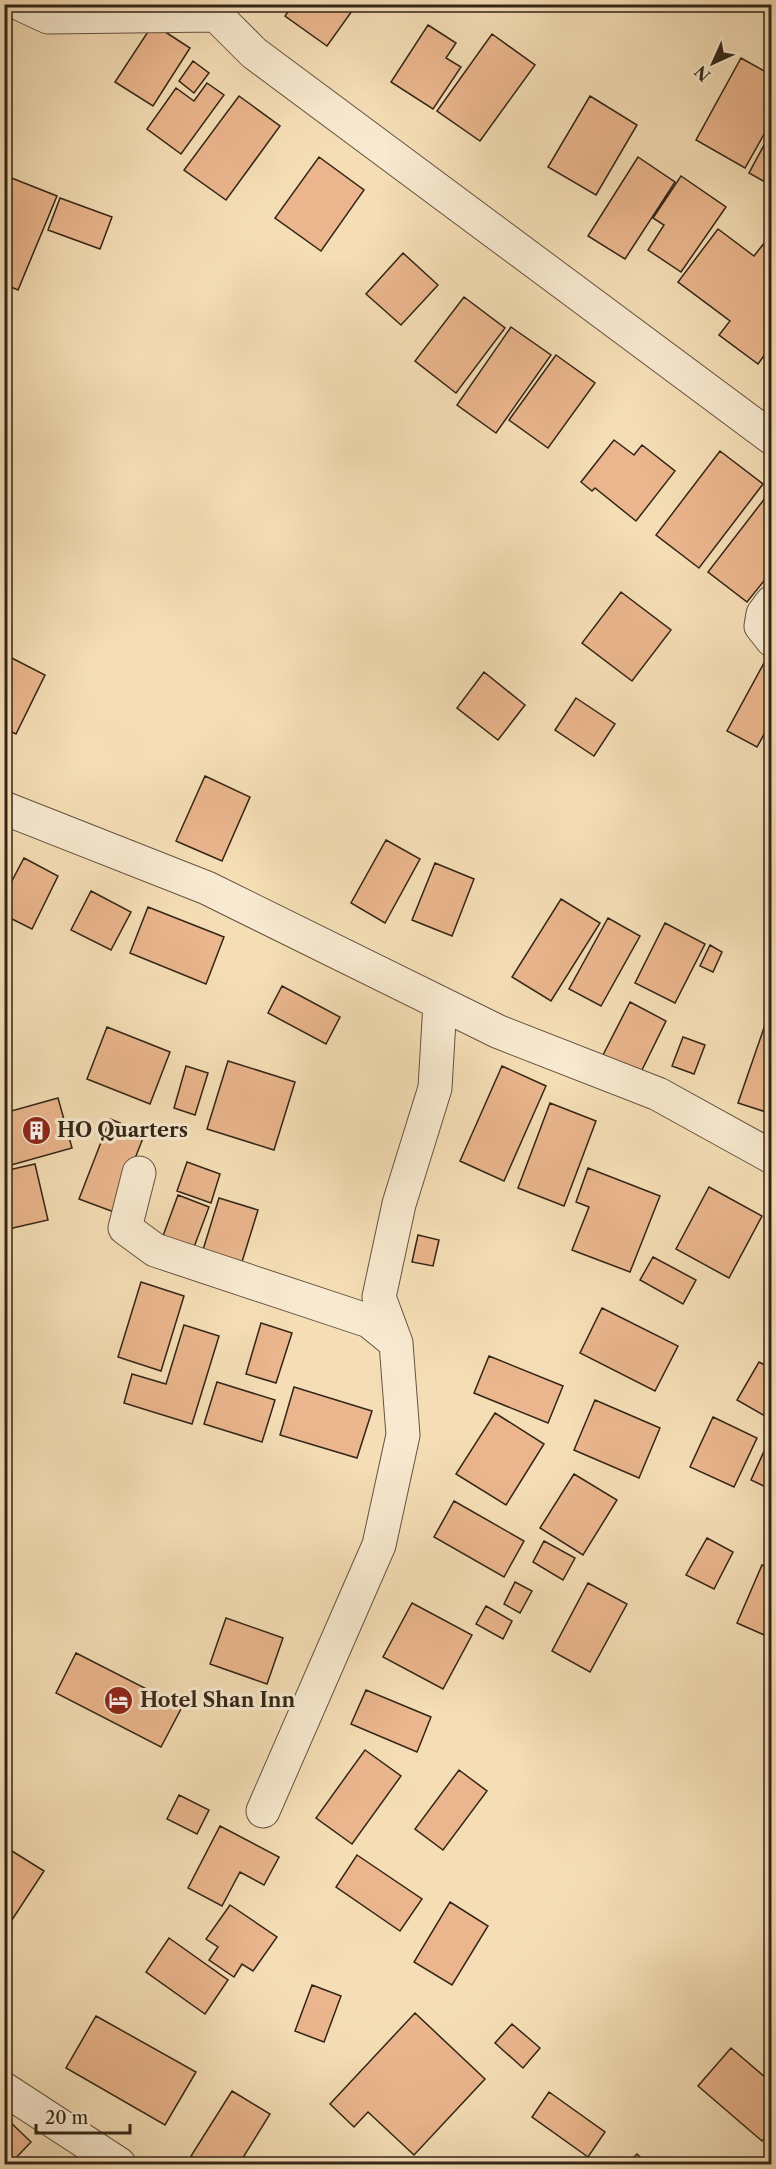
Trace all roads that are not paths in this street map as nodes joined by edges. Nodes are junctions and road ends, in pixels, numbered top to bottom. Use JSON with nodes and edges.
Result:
{"nodes":[{"id":1,"x":20,"y":4,"type":"edge"},
{"id":2,"x":216,"y":10,"type":"edge"},
{"id":3,"x":771,"y":438,"type":"edge"},
{"id":4,"x":771,"y":602,"type":"edge"},
{"id":5,"x":771,"y":640,"type":"edge"},
{"id":6,"x":4,"y":808,"type":"edge"},
{"id":7,"x":440,"y":1003,"type":"junction"},
{"id":8,"x":771,"y":1157,"type":"edge"},
{"id":9,"x":139,"y":1173,"type":"dead end"},
{"id":10,"x":396,"y":1343,"type":"junction"},
{"id":11,"x":263,"y":1811,"type":"dead end"},
{"id":12,"x":4,"y":2089,"type":"edge"},
{"id":13,"x":119,"y":2164,"type":"edge"}],
"edges":[{"from":1,"to":2,"type":"street"},
{"from":2,"to":3,"type":"street"},
{"from":4,"to":5,"type":"street"},
{"from":6,"to":7,"type":"street"},
{"from":7,"to":8,"type":"street"},
{"from":7,"to":10,"type":"street"},
{"from":9,"to":10,"type":"street"},
{"from":10,"to":11,"type":"street"},
{"from":12,"to":13,"type":"street"}]}
